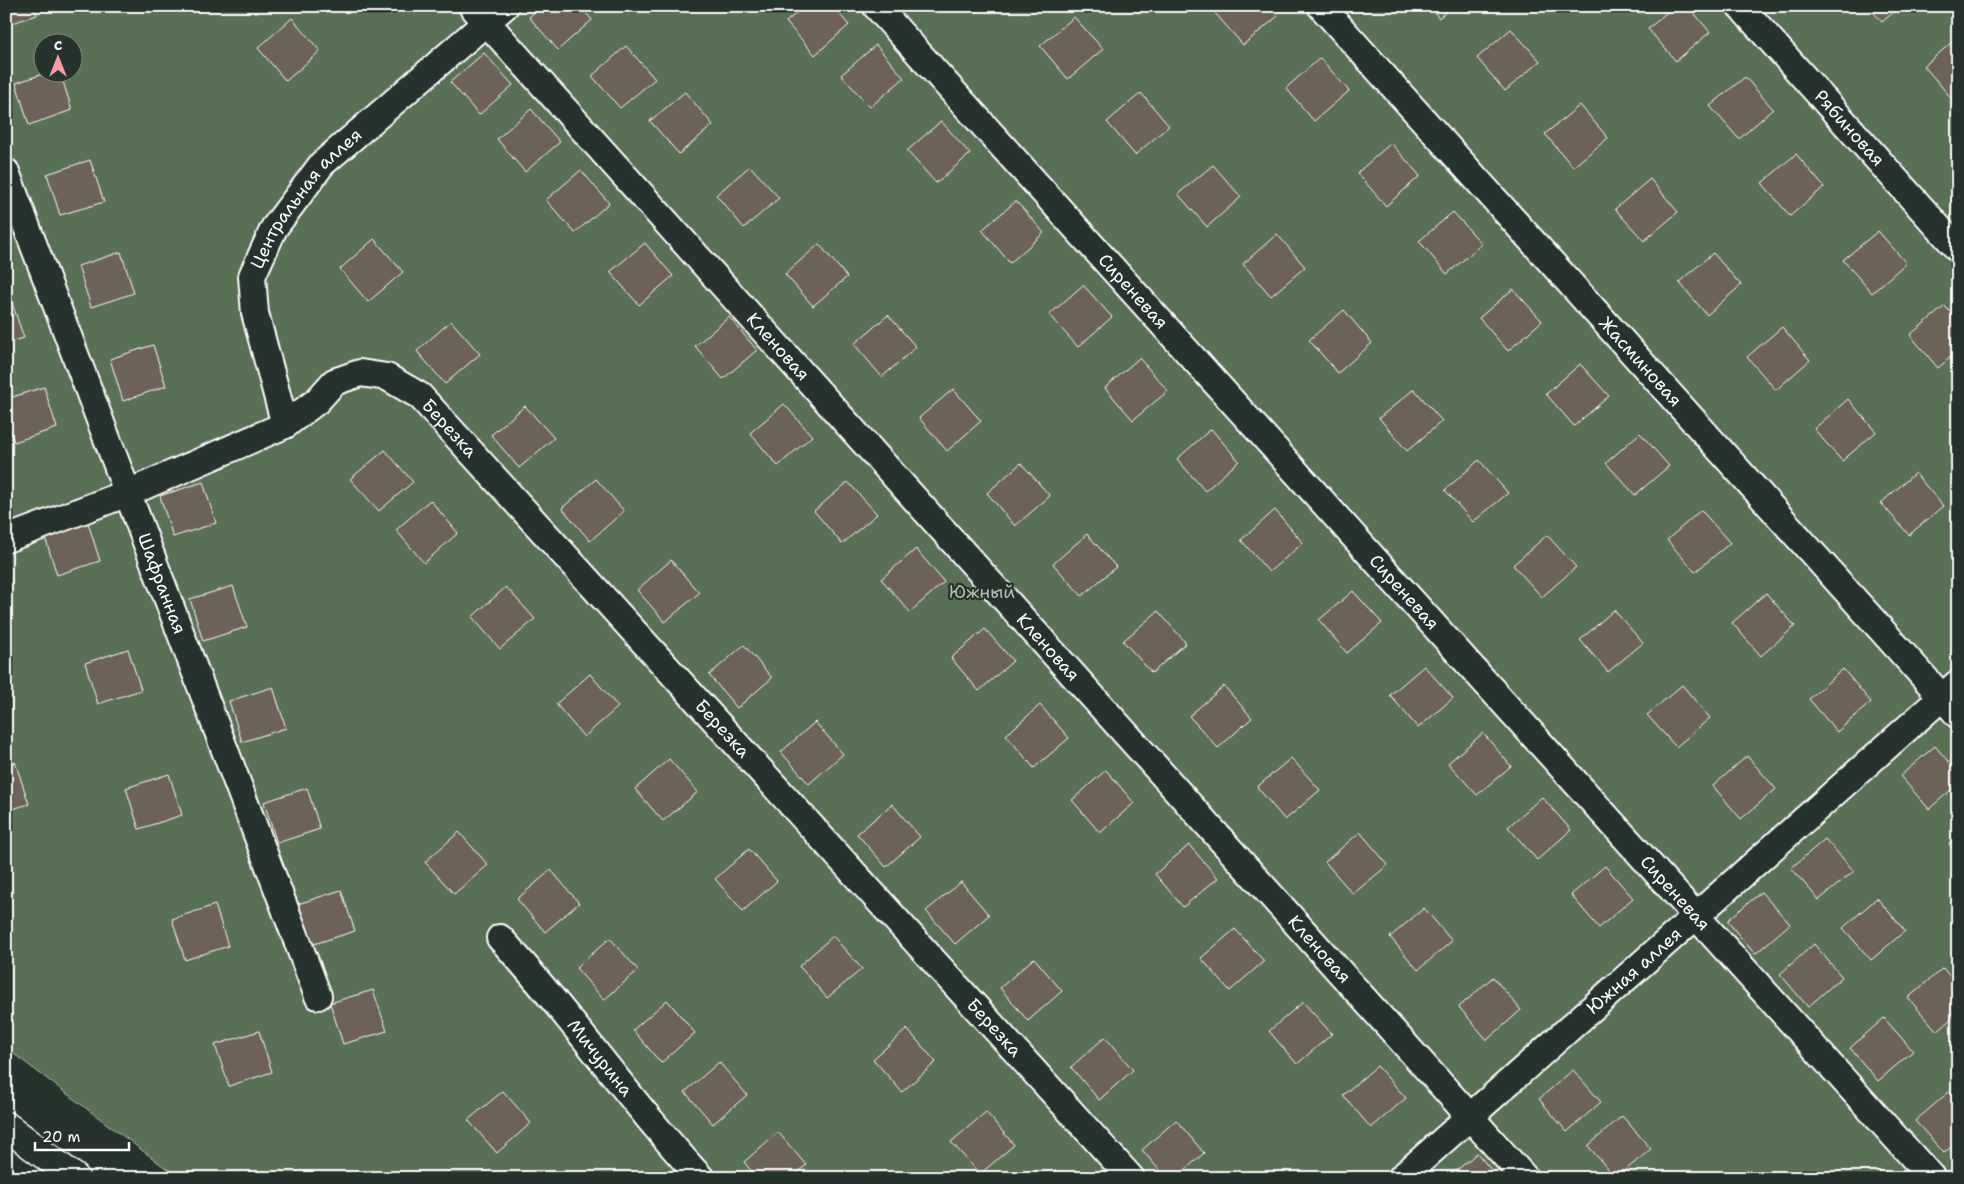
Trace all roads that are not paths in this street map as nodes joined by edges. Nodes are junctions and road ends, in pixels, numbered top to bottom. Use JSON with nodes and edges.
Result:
{"nodes":[{"id":1,"x":876,"y":6,"type":"edge"},
{"id":2,"x":1321,"y":6,"type":"edge"},
{"id":3,"x":1740,"y":6,"type":"edge"},
{"id":4,"x":488,"y":12,"type":"edge"},
{"id":5,"x":6,"y":172,"type":"edge"},
{"id":6,"x":1958,"y":249,"type":"edge"},
{"id":7,"x":284,"y":425,"type":"junction"},
{"id":8,"x":128,"y":493,"type":"junction"},
{"id":9,"x":6,"y":539,"type":"edge"},
{"id":10,"x":1952,"y":699,"type":"edge"},
{"id":11,"x":1695,"y":914,"type":"junction"},
{"id":12,"x":500,"y":938,"type":"dead end"},
{"id":13,"x":318,"y":996,"type":"dead end"},
{"id":14,"x":1470,"y":1116,"type":"junction"},
{"id":15,"x":6,"y":1126,"type":"edge"},
{"id":16,"x":75,"y":1178,"type":"edge"},
{"id":17,"x":701,"y":1178,"type":"edge"},
{"id":18,"x":1131,"y":1178,"type":"edge"},
{"id":19,"x":1401,"y":1178,"type":"edge"},
{"id":20,"x":1525,"y":1178,"type":"edge"},
{"id":21,"x":1932,"y":1178,"type":"edge"}],
"edges":[{"from":1,"to":11,"type":"street","name":"Сиреневая"},
{"from":2,"to":10,"type":"street","name":"Жасминовая"},
{"from":3,"to":6,"type":"street","name":"Рябиновая"},
{"from":4,"to":7,"type":"street","name":"Центральная аллея"},
{"from":4,"to":14,"type":"street","name":"Кленовая"},
{"from":5,"to":8,"type":"street","name":"Шафранная"},
{"from":7,"to":8,"type":"street"},
{"from":7,"to":18,"type":"street","name":"Березка"},
{"from":8,"to":9,"type":"street"},
{"from":8,"to":13,"type":"street","name":"Шафранная"},
{"from":10,"to":11,"type":"street","name":"Южная аллея"},
{"from":11,"to":14,"type":"street","name":"Южная аллея"},
{"from":11,"to":21,"type":"street","name":"Сиреневая"},
{"from":12,"to":17,"type":"street","name":"Мичурина"},
{"from":14,"to":19,"type":"street","name":"Южная аллея"},
{"from":14,"to":20,"type":"street","name":"Кленовая"},
{"from":15,"to":16,"type":"main road"}]}
